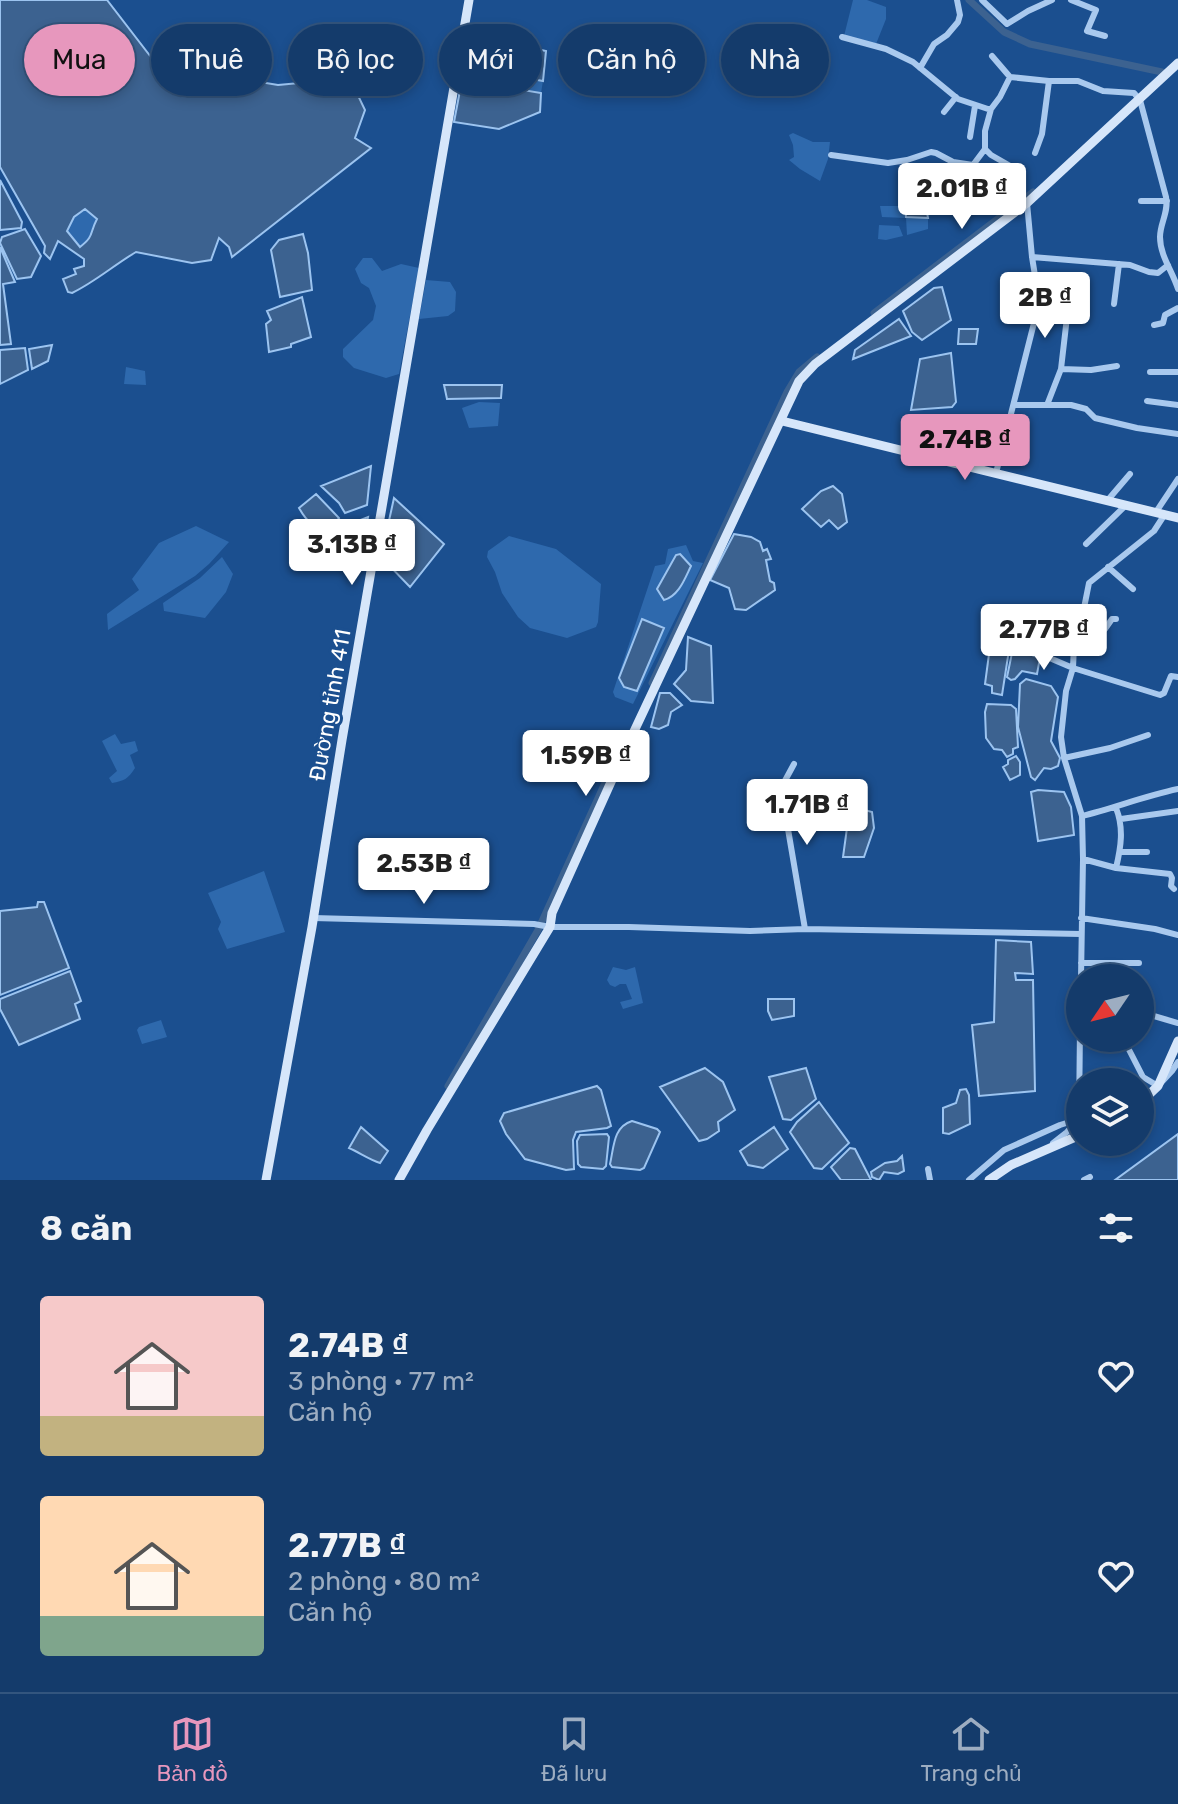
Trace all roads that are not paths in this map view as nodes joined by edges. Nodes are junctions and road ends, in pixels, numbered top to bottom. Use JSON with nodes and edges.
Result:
{"nodes":[{"id":1,"x":469,"y":0,"type":"edge"},
{"id":2,"x":957,"y":0,"type":"edge"},
{"id":3,"x":982,"y":0,"type":"edge"},
{"id":4,"x":1052,"y":0,"type":"edge"},
{"id":5,"x":1071,"y":0,"type":"edge"},
{"id":6,"x":1105,"y":36,"type":"dead end"},
{"id":7,"x":842,"y":37,"type":"dead end"},
{"id":8,"x":992,"y":56,"type":"dead end"},
{"id":9,"x":1178,"y":63,"type":"edge"},
{"id":10,"x":920,"y":68,"type":"junction"},
{"id":11,"x":1010,"y":77,"type":"junction"},
{"id":12,"x":1049,"y":81,"type":"junction"},
{"id":13,"x":1137,"y":96,"type":"junction"},
{"id":14,"x":956,"y":97,"type":"junction"},
{"id":15,"x":975,"y":106,"type":"junction"},
{"id":16,"x":991,"y":109,"type":"junction"},
{"id":17,"x":944,"y":112,"type":"dead end"},
{"id":18,"x":970,"y":137,"type":"dead end"},
{"id":19,"x":985,"y":149,"type":"junction"},
{"id":20,"x":1035,"y":153,"type":"dead end"},
{"id":21,"x":831,"y":155,"type":"dead end"},
{"id":22,"x":1012,"y":167,"type":"dead end"},
{"id":23,"x":1141,"y":201,"type":"dead end"},
{"id":24,"x":1167,"y":201,"type":"junction"},
{"id":25,"x":1027,"y":203,"type":"junction"},
{"id":26,"x":1032,"y":257,"type":"junction"},
{"id":27,"x":1119,"y":264,"type":"junction"},
{"id":28,"x":1168,"y":265,"type":"junction"},
{"id":29,"x":1178,"y":289,"type":"edge"},
{"id":30,"x":1114,"y":304,"type":"dead end"},
{"id":31,"x":1178,"y":308,"type":"edge"},
{"id":32,"x":1067,"y":317,"type":"dead end"},
{"id":33,"x":1154,"y":325,"type":"dead end"},
{"id":34,"x":1117,"y":366,"type":"dead end"},
{"id":35,"x":1061,"y":369,"type":"junction"},
{"id":36,"x":1150,"y":372,"type":"dead end"},
{"id":37,"x":1178,"y":372,"type":"edge"},
{"id":38,"x":1147,"y":401,"type":"dead end"},
{"id":39,"x":1014,"y":405,"type":"junction"},
{"id":40,"x":1047,"y":405,"type":"junction"},
{"id":41,"x":1178,"y":405,"type":"edge"},
{"id":42,"x":782,"y":421,"type":"junction"},
{"id":43,"x":1178,"y":434,"type":"edge"},
{"id":44,"x":996,"y":473,"type":"junction"},
{"id":45,"x":1130,"y":474,"type":"dead end"},
{"id":46,"x":1178,"y":479,"type":"edge"},
{"id":47,"x":1107,"y":501,"type":"junction"},
{"id":48,"x":1125,"y":506,"type":"junction"},
{"id":49,"x":1161,"y":513,"type":"junction"},
{"id":50,"x":1178,"y":518,"type":"edge"},
{"id":51,"x":1086,"y":544,"type":"dead end"},
{"id":52,"x":1108,"y":567,"type":"junction"},
{"id":53,"x":1133,"y":589,"type":"dead end"},
{"id":54,"x":1049,"y":616,"type":"dead end"},
{"id":55,"x":1082,"y":618,"type":"junction"},
{"id":56,"x":1116,"y":619,"type":"dead end"},
{"id":57,"x":1073,"y":668,"type":"junction"},
{"id":58,"x":1178,"y":677,"type":"edge"},
{"id":59,"x":1148,"y":735,"type":"dead end"},
{"id":60,"x":1064,"y":758,"type":"junction"},
{"id":61,"x":794,"y":764,"type":"dead end"},
{"id":62,"x":1178,"y":789,"type":"edge"},
{"id":63,"x":1116,"y":808,"type":"junction"},
{"id":64,"x":1178,"y":811,"type":"edge"},
{"id":65,"x":1082,"y":816,"type":"junction"},
{"id":66,"x":1121,"y":819,"type":"junction"},
{"id":67,"x":1120,"y":852,"type":"junction"},
{"id":68,"x":1147,"y":852,"type":"dead end"},
{"id":69,"x":1083,"y":859,"type":"junction"},
{"id":70,"x":1116,"y":868,"type":"junction"},
{"id":71,"x":1174,"y":889,"type":"dead end"},
{"id":72,"x":313,"y":918,"type":"junction"},
{"id":73,"x":1081,"y":918,"type":"junction"},
{"id":74,"x":549,"y":927,"type":"junction"},
{"id":75,"x":805,"y":929,"type":"junction"},
{"id":76,"x":1081,"y":934,"type":"junction"},
{"id":77,"x":1178,"y":935,"type":"edge"},
{"id":78,"x":1081,"y":963,"type":"joint"},
{"id":79,"x":1139,"y":963,"type":"dead end"},
{"id":80,"x":1154,"y":1016,"type":"edge"},
{"id":81,"x":1178,"y":1023,"type":"edge"},
{"id":82,"x":1178,"y":1041,"type":"edge"},
{"id":83,"x":1130,"y":1052,"type":"edge"},
{"id":84,"x":1178,"y":1062,"type":"edge"},
{"id":85,"x":1158,"y":1086,"type":"junction"},
{"id":86,"x":1154,"y":1090,"type":"edge"},
{"id":87,"x":1066,"y":1123,"type":"edge"},
{"id":88,"x":1066,"y":1133,"type":"edge"},
{"id":89,"x":1066,"y":1140,"type":"edge"},
{"id":90,"x":1044,"y":1149,"type":"junction"},
{"id":91,"x":1011,"y":1165,"type":"junction"},
{"id":92,"x":928,"y":1169,"type":"dead end"},
{"id":93,"x":266,"y":1180,"type":"edge"},
{"id":94,"x":399,"y":1180,"type":"edge"},
{"id":95,"x":930,"y":1180,"type":"edge"},
{"id":96,"x":969,"y":1180,"type":"edge"},
{"id":97,"x":989,"y":1180,"type":"edge"},
{"id":98,"x":1004,"y":1180,"type":"edge"}],
"edges":[{"from":1,"to":72,"type":"main road","name":"Đường tỉnh 411"},
{"from":2,"to":10,"type":"street"},
{"from":3,"to":4,"type":"street"},
{"from":5,"to":6,"type":"street"},
{"from":7,"to":10,"type":"street"},
{"from":8,"to":11,"type":"street"},
{"from":9,"to":13,"type":"main road"},
{"from":10,"to":14,"type":"street"},
{"from":11,"to":12,"type":"street"},
{"from":11,"to":16,"type":"street"},
{"from":12,"to":13,"type":"street"},
{"from":12,"to":20,"type":"street"},
{"from":13,"to":24,"type":"street"},
{"from":13,"to":25,"type":"main road"},
{"from":14,"to":15,"type":"street"},
{"from":14,"to":17,"type":"street"},
{"from":15,"to":16,"type":"street"},
{"from":15,"to":18,"type":"street"},
{"from":16,"to":19,"type":"street"},
{"from":19,"to":21,"type":"street"},
{"from":19,"to":22,"type":"street"},
{"from":23,"to":24,"type":"street"},
{"from":24,"to":28,"type":"street"},
{"from":25,"to":26,"type":"street"},
{"from":25,"to":42,"type":"main road"},
{"from":26,"to":27,"type":"street"},
{"from":26,"to":39,"type":"street"},
{"from":27,"to":28,"type":"street"},
{"from":27,"to":30,"type":"street"},
{"from":28,"to":29,"type":"street"},
{"from":31,"to":33,"type":"street"},
{"from":32,"to":35,"type":"street"},
{"from":34,"to":35,"type":"street"},
{"from":35,"to":40,"type":"street"},
{"from":36,"to":37,"type":"street"},
{"from":38,"to":41,"type":"street"},
{"from":39,"to":40,"type":"street"},
{"from":39,"to":44,"type":"street"},
{"from":40,"to":43,"type":"street"},
{"from":42,"to":44,"type":"main road"},
{"from":42,"to":74,"type":"main road"},
{"from":44,"to":47,"type":"main road"},
{"from":45,"to":47,"type":"street"},
{"from":46,"to":49,"type":"street"},
{"from":47,"to":48,"type":"main road"},
{"from":48,"to":49,"type":"main road"},
{"from":48,"to":51,"type":"street"},
{"from":49,"to":50,"type":"main road"},
{"from":49,"to":52,"type":"street"},
{"from":52,"to":53,"type":"street"},
{"from":52,"to":55,"type":"street"},
{"from":54,"to":57,"type":"street"},
{"from":55,"to":56,"type":"street"},
{"from":55,"to":57,"type":"street"},
{"from":57,"to":58,"type":"street"},
{"from":57,"to":60,"type":"street"},
{"from":59,"to":60,"type":"street"},
{"from":60,"to":65,"type":"street"},
{"from":61,"to":75,"type":"street"},
{"from":62,"to":63,"type":"street"},
{"from":63,"to":65,"type":"street"},
{"from":63,"to":66,"type":"street"},
{"from":64,"to":66,"type":"street"},
{"from":65,"to":69,"type":"street"},
{"from":66,"to":67,"type":"street"},
{"from":67,"to":68,"type":"street"},
{"from":67,"to":70,"type":"street"},
{"from":69,"to":70,"type":"street"},
{"from":69,"to":73,"type":"street"},
{"from":70,"to":71,"type":"street"},
{"from":72,"to":74,"type":"street"},
{"from":72,"to":93,"type":"main road","name":"Đường tỉnh 411"},
{"from":73,"to":76,"type":"street"},
{"from":73,"to":77,"type":"street"},
{"from":74,"to":75,"type":"street"},
{"from":74,"to":94,"type":"main road"},
{"from":75,"to":76,"type":"street"},
{"from":76,"to":78,"type":"street"},
{"from":78,"to":79,"type":"street"},
{"from":80,"to":81,"type":"street"},
{"from":82,"to":85,"type":"main road"},
{"from":83,"to":85,"type":"street"},
{"from":84,"to":85,"type":"street"},
{"from":85,"to":86,"type":"main road"},
{"from":87,"to":96,"type":"street"},
{"from":88,"to":90,"type":"street"},
{"from":89,"to":90,"type":"main road"},
{"from":90,"to":91,"type":"main road"},
{"from":91,"to":97,"type":"main road"},
{"from":91,"to":98,"type":"street"},
{"from":92,"to":95,"type":"street"}]}
